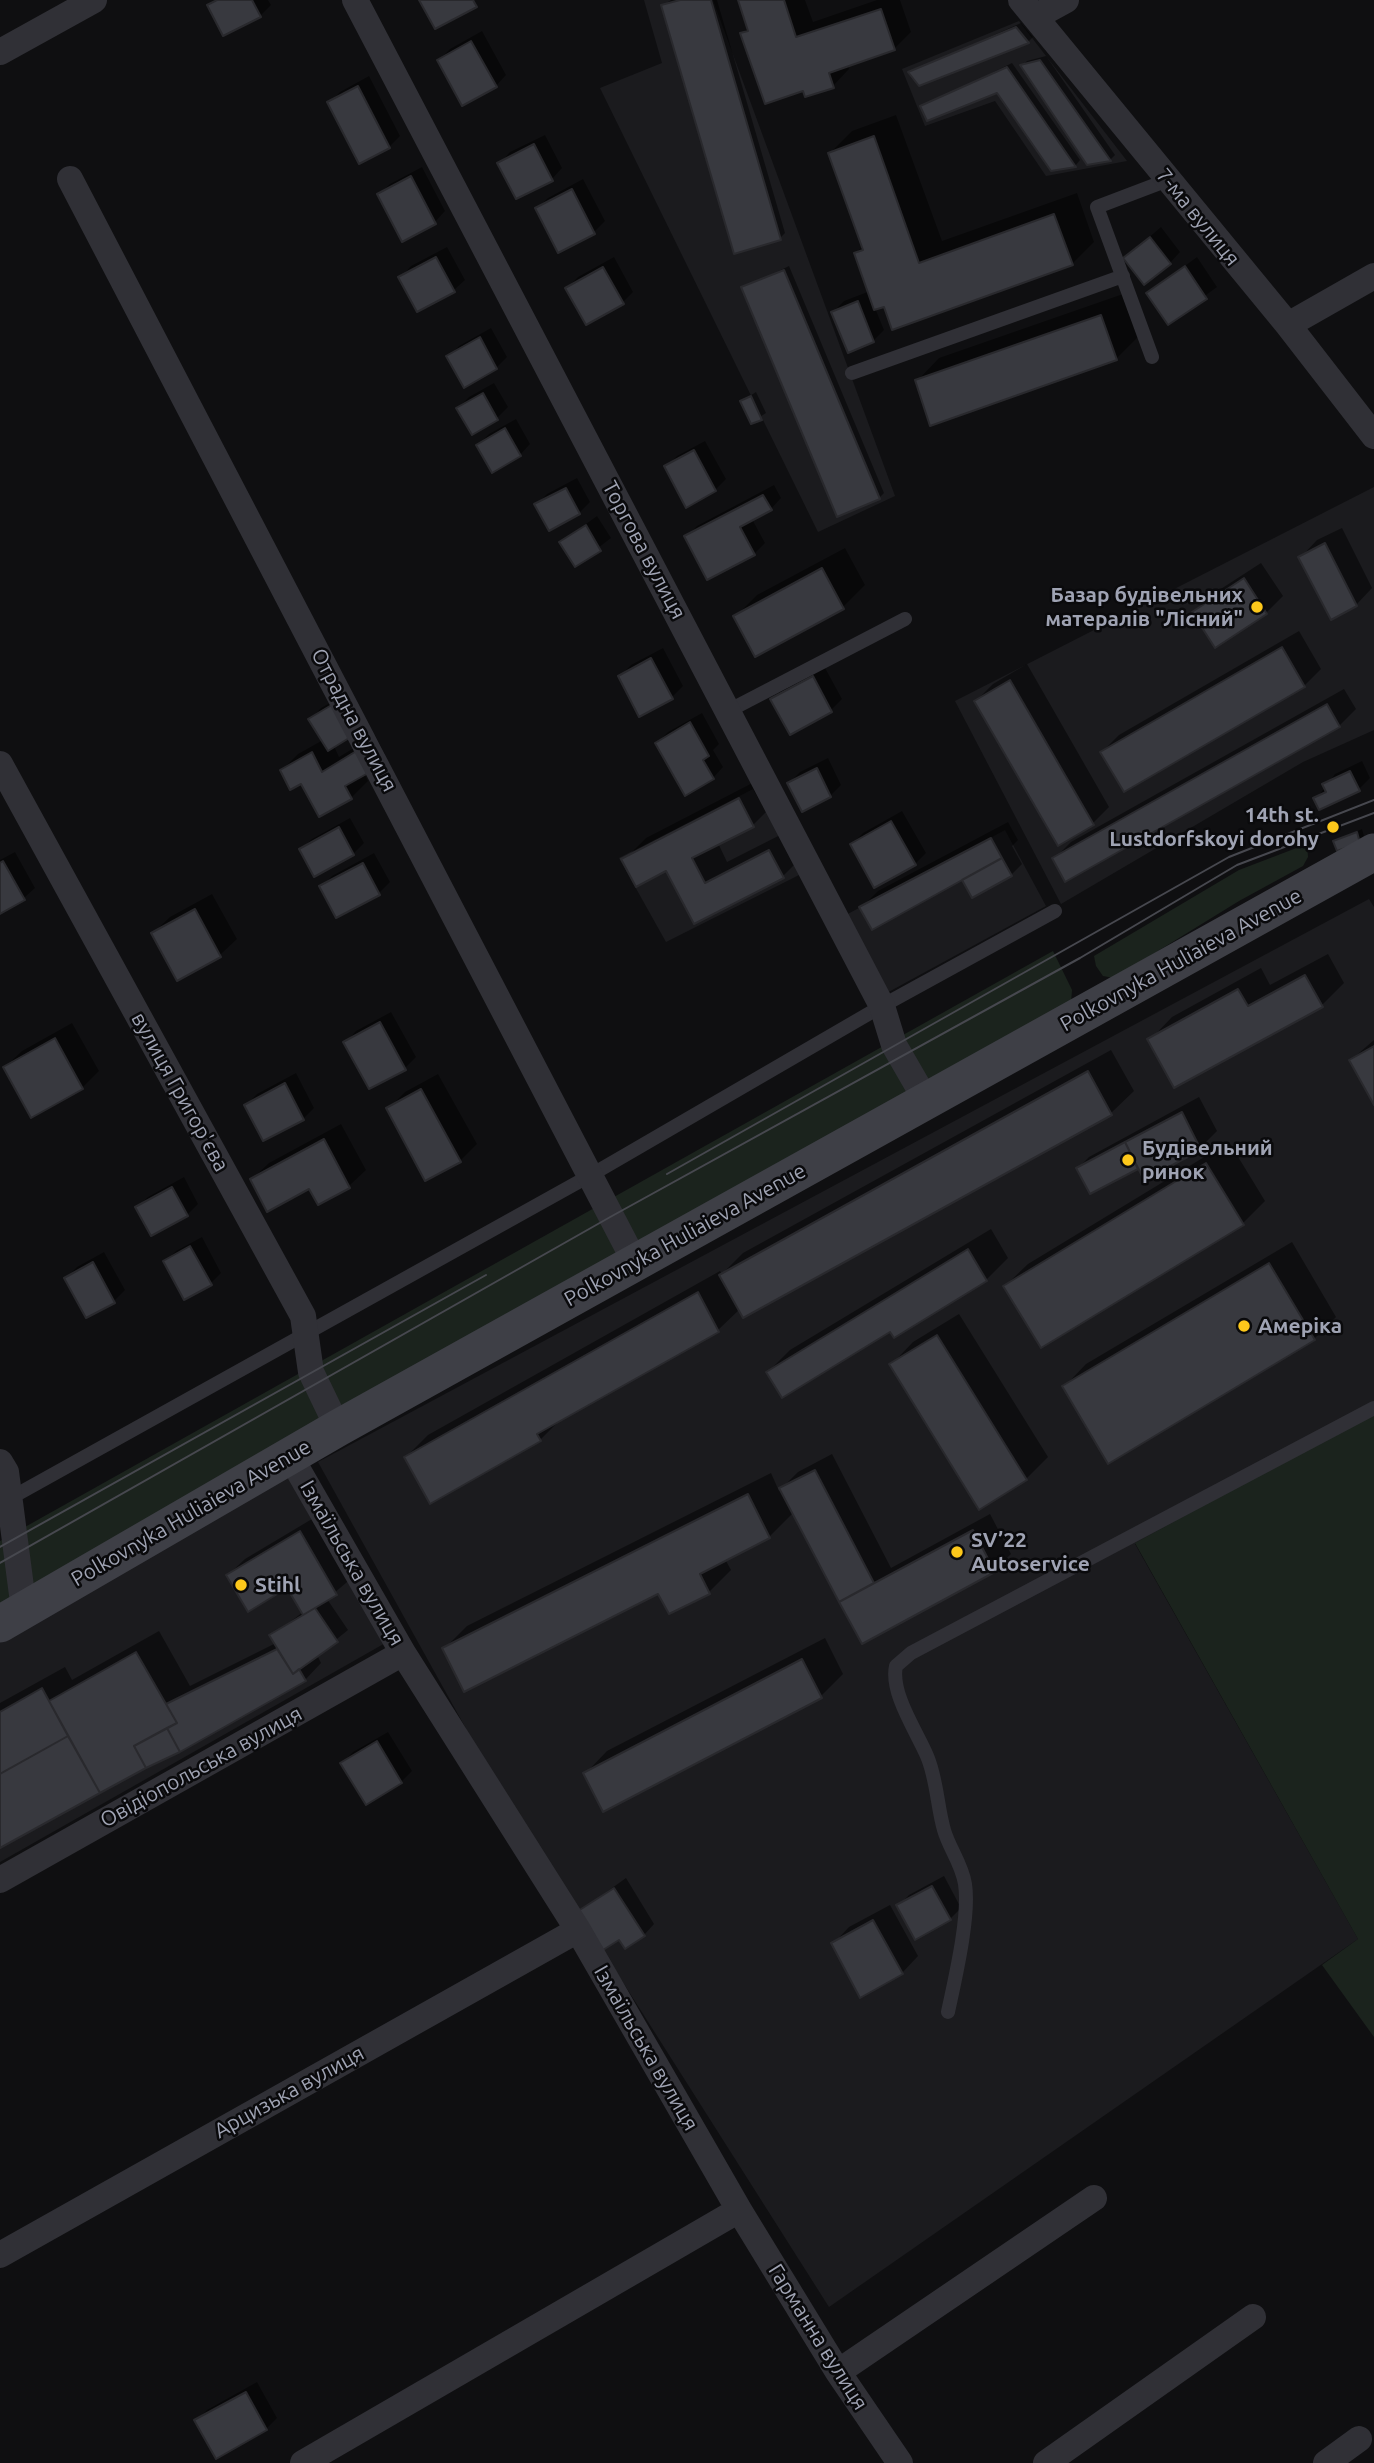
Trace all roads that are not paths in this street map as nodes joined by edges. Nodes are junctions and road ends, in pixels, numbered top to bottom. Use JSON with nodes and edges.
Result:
{"nodes":[{"id":1,"x":94,"y":0,"type":"edge"},
{"id":2,"x":355,"y":0,"type":"edge"},
{"id":3,"x":1066,"y":0,"type":"edge"},
{"id":4,"x":1028,"y":9,"type":"edge"},
{"id":5,"x":0,"y":52,"type":"edge"},
{"id":6,"x":71,"y":179,"type":"dead end"},
{"id":7,"x":1168,"y":180,"type":"junction"},
{"id":8,"x":1123,"y":276,"type":"junction"},
{"id":9,"x":1374,"y":276,"type":"edge"},
{"id":10,"x":1288,"y":325,"type":"junction"},
{"id":11,"x":1152,"y":357,"type":"dead end"},
{"id":12,"x":852,"y":373,"type":"dead end"},
{"id":13,"x":1374,"y":436,"type":"edge"},
{"id":14,"x":905,"y":619,"type":"dead end"},
{"id":15,"x":728,"y":711,"type":"junction"},
{"id":16,"x":0,"y":764,"type":"edge"},
{"id":17,"x":1374,"y":852,"type":"edge"},
{"id":18,"x":1055,"y":911,"type":"dead end"},
{"id":19,"x":883,"y":1006,"type":"junction"},
{"id":20,"x":927,"y":1102,"type":"junction"},
{"id":21,"x":592,"y":1175,"type":"junction"},
{"id":22,"x":635,"y":1262,"type":"junction"},
{"id":23,"x":305,"y":1333,"type":"junction"},
{"id":24,"x":1374,"y":1408,"type":"edge"},
{"id":25,"x":338,"y":1428,"type":"junction"},
{"id":26,"x":290,"y":1456,"type":"junction"},
{"id":27,"x":0,"y":1462,"type":"edge"},
{"id":28,"x":5,"y":1501,"type":"edge"},
{"id":29,"x":12,"y":1617,"type":"edge"},
{"id":30,"x":403,"y":1653,"type":"junction"},
{"id":31,"x":0,"y":1880,"type":"edge"},
{"id":32,"x":578,"y":1930,"type":"junction"},
{"id":33,"x":948,"y":2012,"type":"dead end"},
{"id":34,"x":1094,"y":2198,"type":"dead end"},
{"id":35,"x":739,"y":2210,"type":"junction"},
{"id":36,"x":0,"y":2255,"type":"edge"},
{"id":37,"x":1253,"y":2317,"type":"dead end"},
{"id":38,"x":838,"y":2372,"type":"junction"},
{"id":39,"x":1359,"y":2439,"type":"dead end"},
{"id":40,"x":303,"y":2463,"type":"edge"},
{"id":41,"x":900,"y":2463,"type":"edge"},
{"id":42,"x":1046,"y":2463,"type":"edge"},
{"id":43,"x":1326,"y":2463,"type":"edge"}],
"edges":[{"from":1,"to":5,"type":"street"},
{"from":2,"to":15,"type":"street","name":"Торгова вулиця"},
{"from":3,"to":4,"type":"street"},
{"from":4,"to":7,"type":"street","name":"7-ма вулиця"},
{"from":6,"to":21,"type":"street","name":"Отрадна вулиця"},
{"from":7,"to":8,"type":"lane"},
{"from":7,"to":10,"type":"street","name":"7-ма вулиця"},
{"from":8,"to":11,"type":"lane"},
{"from":8,"to":12,"type":"lane"},
{"from":9,"to":10,"type":"street"},
{"from":10,"to":13,"type":"street","name":"7-ма вулиця"},
{"from":14,"to":15,"type":"lane"},
{"from":15,"to":19,"type":"street","name":"Торгова вулиця"},
{"from":16,"to":23,"type":"street","name":"вулиця Григор'єва"},
{"from":17,"to":20,"type":"main road","name":"Polkovnyka Huliaieva Avenue"},
{"from":18,"to":19,"type":"lane"},
{"from":19,"to":20,"type":"street","name":"Торгова вулиця"},
{"from":19,"to":21,"type":"lane"},
{"from":20,"to":22,"type":"main road","name":"Polkovnyka Huliaieva Avenue"},
{"from":21,"to":22,"type":"street","name":"Отрадна вулиця"},
{"from":21,"to":23,"type":"lane"},
{"from":22,"to":25,"type":"main road","name":"Polkovnyka Huliaieva Avenue"},
{"from":23,"to":25,"type":"street","name":"вулиця Григор'єва"},
{"from":23,"to":28,"type":"lane"},
{"from":24,"to":33,"type":"lane"},
{"from":25,"to":26,"type":"main road","name":"Polkovnyka Huliaieva Avenue"},
{"from":26,"to":29,"type":"main road","name":"Polkovnyka Huliaieva Avenue"},
{"from":26,"to":30,"type":"street","name":"Ізмаїльська вулиця"},
{"from":27,"to":28,"type":"street"},
{"from":28,"to":29,"type":"street"},
{"from":30,"to":31,"type":"street","name":"Овідіопольська вулиця"},
{"from":30,"to":32,"type":"street","name":"Ізмаїльська вулиця"},
{"from":32,"to":35,"type":"street","name":"Ізмаїльська вулиця"},
{"from":32,"to":36,"type":"street","name":"Арцизька вулиця"},
{"from":34,"to":38,"type":"street"},
{"from":35,"to":38,"type":"street","name":"Гарманна вулиця"},
{"from":35,"to":40,"type":"street"},
{"from":37,"to":42,"type":"street"},
{"from":38,"to":41,"type":"street","name":"Гарманна вулиця"},
{"from":39,"to":43,"type":"street"}]}
